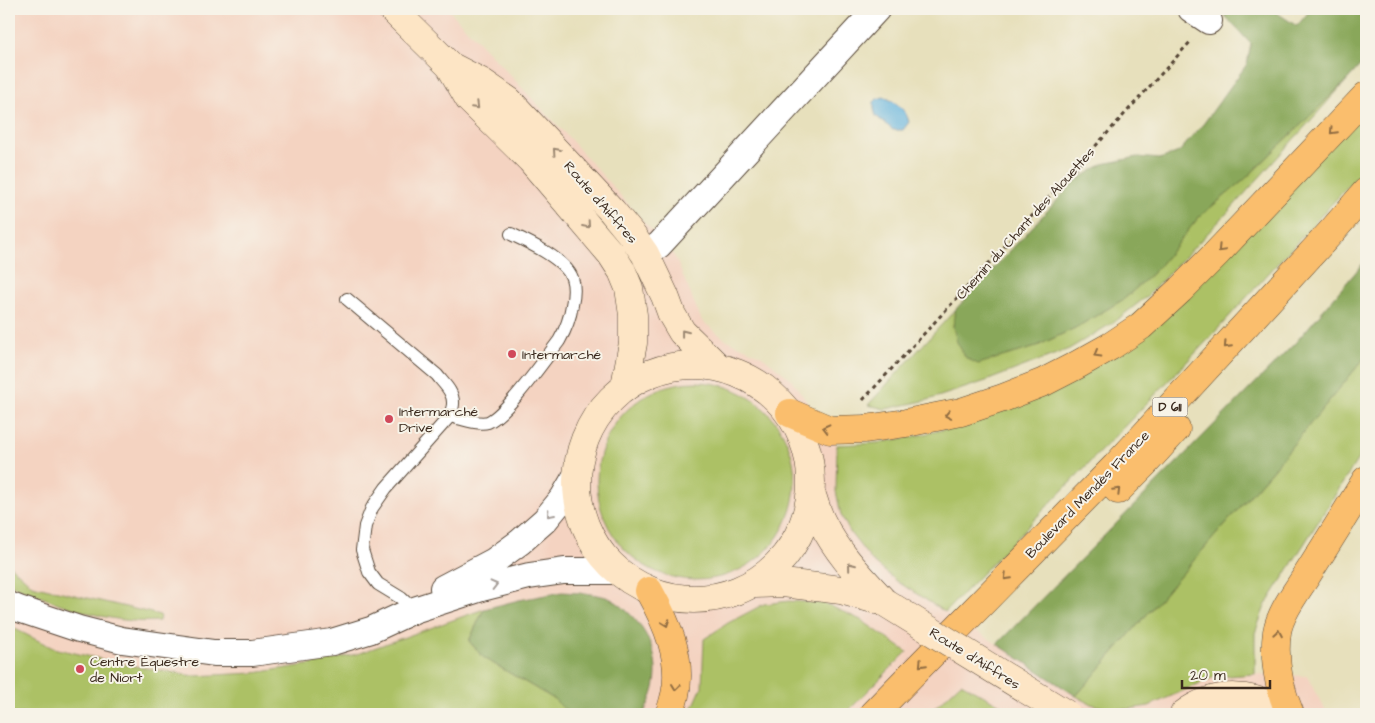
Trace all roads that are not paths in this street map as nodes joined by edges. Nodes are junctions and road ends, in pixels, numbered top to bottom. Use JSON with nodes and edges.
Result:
{"nodes":[{"id":1,"x":392,"y":9,"type":"edge"},
{"id":2,"x":876,"y":9,"type":"edge"},
{"id":3,"x":450,"y":66,"type":"junction"},
{"id":4,"x":1366,"y":96,"type":"edge"},
{"id":5,"x":1366,"y":192,"type":"edge"},
{"id":6,"x":1366,"y":217,"type":"edge"},
{"id":7,"x":511,"y":234,"type":"dead end"},
{"id":8,"x":645,"y":254,"type":"junction"},
{"id":9,"x":346,"y":300,"type":"dead end"},
{"id":10,"x":718,"y":367,"type":"junction"},
{"id":11,"x":625,"y":386,"type":"junction"},
{"id":12,"x":790,"y":414,"type":"junction"},
{"id":13,"x":450,"y":416,"type":"junction"},
{"id":14,"x":577,"y":474,"type":"junction"},
{"id":15,"x":1366,"y":480,"type":"edge"},
{"id":16,"x":812,"y":493,"type":"junction"},
{"id":17,"x":617,"y":571,"type":"junction"},
{"id":18,"x":755,"y":584,"type":"junction"},
{"id":19,"x":649,"y":591,"type":"junction"},
{"id":20,"x":884,"y":602,"type":"junction"},
{"id":21,"x":9,"y":604,"type":"edge"},
{"id":22,"x":414,"y":610,"type":"junction"},
{"id":23,"x":976,"y":621,"type":"junction"},
{"id":24,"x":669,"y":714,"type":"edge"},
{"id":25,"x":873,"y":714,"type":"edge"},
{"id":26,"x":898,"y":714,"type":"edge"},
{"id":27,"x":1066,"y":714,"type":"edge"},
{"id":28,"x":1184,"y":714,"type":"edge"},
{"id":29,"x":1289,"y":714,"type":"edge"}],
"edges":[{"from":1,"to":3,"type":"main road","name":"Route d'Aiffres"},
{"from":2,"to":8,"type":"street"},
{"from":8,"to":3,"type":"main road","name":"Route d'Aiffres","one_way":true},
{"from":3,"to":11,"type":"main road","name":"Route d'Aiffres","one_way":true},
{"from":4,"to":12,"type":"main road","one_way":true},
{"from":5,"to":23,"type":"main road","name":"Boulevard Mendès France","number":"D 611","one_way":true},
{"from":23,"to":6,"type":"main road","name":"Boulevard Mendès France","number":"D 611","one_way":true},
{"from":7,"to":13,"type":"lane"},
{"from":10,"to":8,"type":"main road","name":"Route d'Aiffres","one_way":true},
{"from":9,"to":13,"type":"lane"},
{"from":10,"to":11,"type":"main road"},
{"from":10,"to":12,"type":"main road"},
{"from":11,"to":14,"type":"main road"},
{"from":12,"to":16,"type":"main road"},
{"from":13,"to":22,"type":"lane"},
{"from":14,"to":17,"type":"main road"},
{"from":14,"to":22,"type":"street","one_way":true},
{"from":29,"to":15,"type":"main road","one_way":true},
{"from":16,"to":18,"type":"main road"},
{"from":20,"to":16,"type":"main road","name":"Route d'Aiffres","one_way":true},
{"from":17,"to":19,"type":"main road"},
{"from":22,"to":17,"type":"street","one_way":true},
{"from":18,"to":19,"type":"main road"},
{"from":18,"to":20,"type":"main road","name":"Route d'Aiffres"},
{"from":19,"to":24,"type":"main road","one_way":true},
{"from":20,"to":27,"type":"main road","name":"Route d'Aiffres","bridge":true},
{"from":21,"to":22,"type":"street"},
{"from":23,"to":25,"type":"main road","number":"D 611","one_way":true},
{"from":23,"to":26,"type":"main road","number":"D 611"},
{"from":28,"to":29,"type":"main road"}]}
